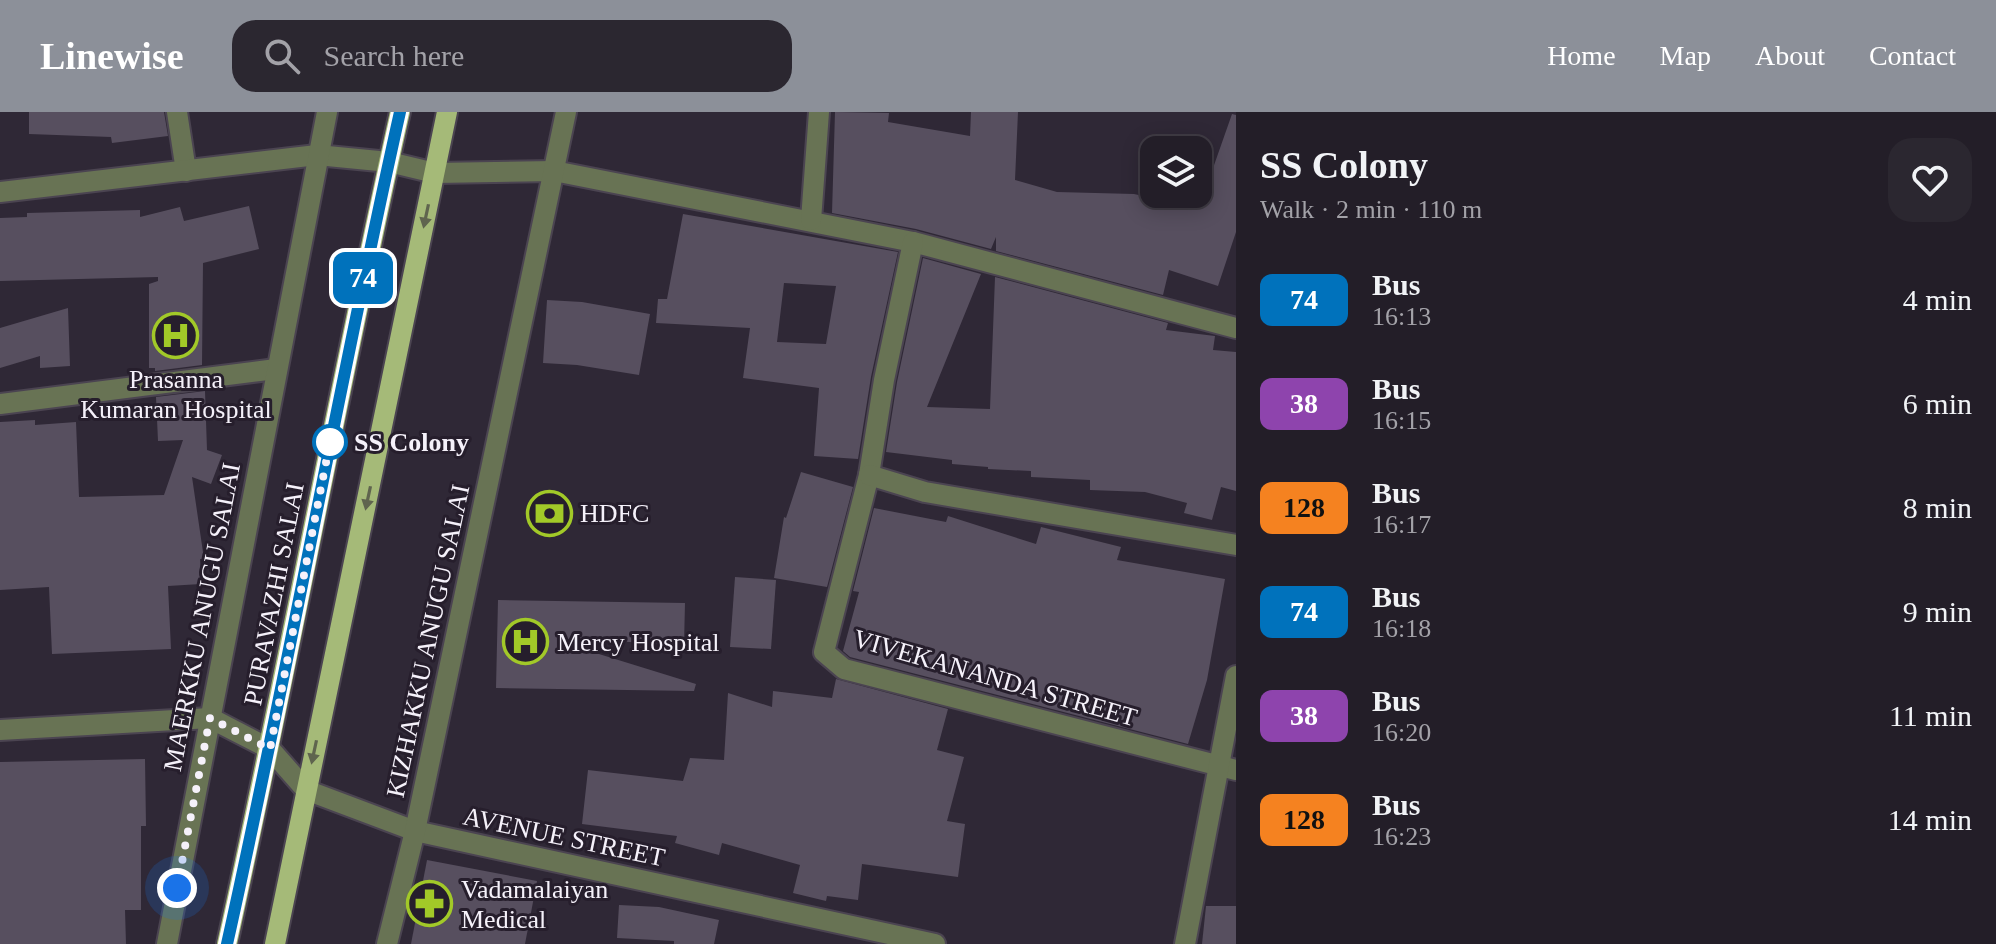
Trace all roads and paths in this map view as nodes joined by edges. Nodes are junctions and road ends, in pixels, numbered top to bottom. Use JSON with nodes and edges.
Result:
{"nodes":[{"id":1,"x":177,"y":112,"type":"edge"},
{"id":2,"x":327,"y":112,"type":"edge"},
{"id":3,"x":400,"y":112,"type":"edge"},
{"id":4,"x":447,"y":112,"type":"edge"},
{"id":5,"x":566,"y":112,"type":"edge"},
{"id":6,"x":819,"y":112,"type":"edge"},
{"id":7,"x":317,"y":155,"type":"junction"},
{"id":8,"x":389,"y":162,"type":"junction"},
{"id":9,"x":186,"y":171,"type":"junction"},
{"id":10,"x":554,"y":171,"type":"junction"},
{"id":11,"x":435,"y":173,"type":"junction"},
{"id":12,"x":0,"y":192,"type":"edge"},
{"id":13,"x":811,"y":220,"type":"junction"},
{"id":14,"x":913,"y":242,"type":"junction"},
{"id":15,"x":1236,"y":328,"type":"edge"},
{"id":16,"x":276,"y":369,"type":"junction"},
{"id":17,"x":0,"y":404,"type":"edge"},
{"id":18,"x":869,"y":475,"type":"junction"},
{"id":19,"x":1236,"y":545,"type":"edge"},
{"id":20,"x":1236,"y":676,"type":"edge"},
{"id":21,"x":210,"y":718,"type":"junction"},
{"id":22,"x":0,"y":730,"type":"edge"},
{"id":23,"x":270,"y":749,"type":"junction"},
{"id":24,"x":1228,"y":768,"type":"edge"},
{"id":25,"x":306,"y":790,"type":"junction"},
{"id":26,"x":415,"y":831,"type":"junction"},
{"id":27,"x":167,"y":944,"type":"edge"},
{"id":28,"x":227,"y":944,"type":"edge"},
{"id":29,"x":275,"y":944,"type":"edge"},
{"id":30,"x":387,"y":944,"type":"edge"},
{"id":31,"x":935,"y":944,"type":"edge"},
{"id":32,"x":1185,"y":944,"type":"edge"}],
"edges":[{"from":1,"to":9,"type":"street"},
{"from":2,"to":7,"type":"street","name":"MAERKKU ANUGU SALAI"},
{"from":3,"to":8,"type":"main road","name":"PURAVAZHI SALAI"},
{"from":4,"to":11,"type":"main road"},
{"from":5,"to":10,"type":"street","name":"KIZHAKKU ANUGU SALAI"},
{"from":6,"to":13,"type":"street"},
{"from":7,"to":8,"type":"street"},
{"from":7,"to":9,"type":"street"},
{"from":7,"to":16,"type":"street","name":"MAERKKU ANUGU SALAI"},
{"from":8,"to":11,"type":"street"},
{"from":8,"to":23,"type":"main road","name":"PURAVAZHI SALAI"},
{"from":9,"to":12,"type":"street"},
{"from":10,"to":11,"type":"street"},
{"from":10,"to":13,"type":"street"},
{"from":10,"to":26,"type":"street","name":"KIZHAKKU ANUGU SALAI"},
{"from":11,"to":25,"type":"main road","one_way":true},
{"from":13,"to":14,"type":"street"},
{"from":14,"to":15,"type":"street"},
{"from":14,"to":18,"type":"street","name":"VIVEKANANDA STREET"},
{"from":16,"to":17,"type":"street"},
{"from":16,"to":21,"type":"street","name":"MAERKKU ANUGU SALAI"},
{"from":18,"to":19,"type":"street"},
{"from":18,"to":24,"type":"street","name":"VIVEKANANDA STREET"},
{"from":20,"to":24,"type":"street"},
{"from":21,"to":22,"type":"street"},
{"from":21,"to":23,"type":"street","name":"AVENUE STREET"},
{"from":21,"to":27,"type":"street","name":"MAERKKU ANUGU SALAI"},
{"from":23,"to":25,"type":"street","name":"AVENUE STREET"},
{"from":23,"to":28,"type":"main road","name":"PURAVAZHI SALAI"},
{"from":24,"to":32,"type":"street"},
{"from":25,"to":26,"type":"street","name":"AVENUE STREET"},
{"from":25,"to":29,"type":"main road"},
{"from":26,"to":30,"type":"street","name":"KIZHAKKU ANUGU SALAI"},
{"from":26,"to":31,"type":"street","name":"AVENUE STREET"}]}
